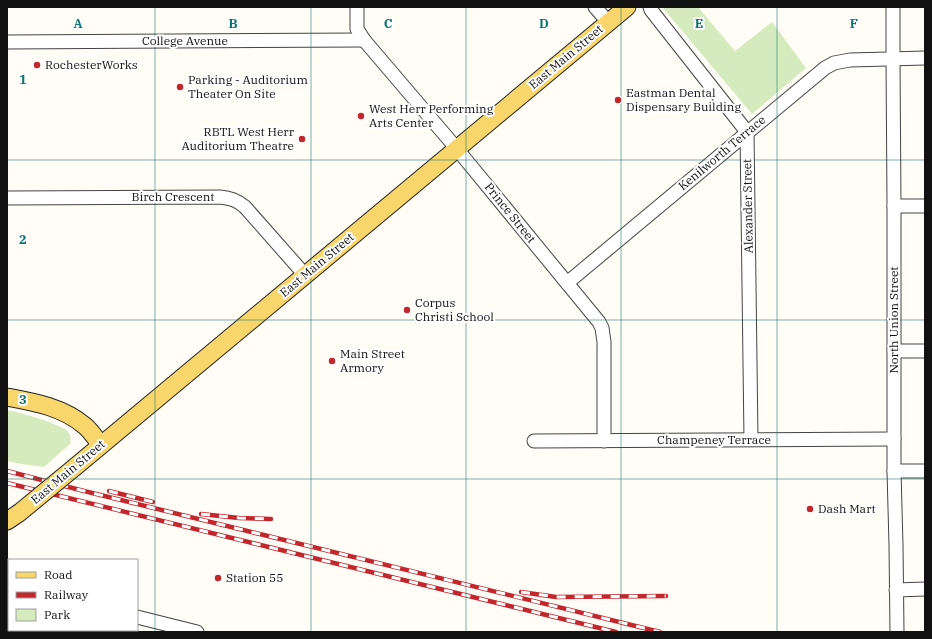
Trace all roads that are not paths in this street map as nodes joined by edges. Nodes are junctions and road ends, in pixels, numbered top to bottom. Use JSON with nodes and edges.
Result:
{"nodes":[{"id":1,"x":357,"y":7,"type":"edge"},
{"id":2,"x":595,"y":7,"type":"edge"},
{"id":3,"x":627,"y":7,"type":"edge"},
{"id":4,"x":650,"y":7,"type":"edge"},
{"id":5,"x":893,"y":7,"type":"edge"},
{"id":6,"x":608,"y":22,"type":"junction"},
{"id":7,"x":364,"y":40,"type":"junction"},
{"id":8,"x":7,"y":42,"type":"edge"},
{"id":9,"x":925,"y":58,"type":"edge"},
{"id":10,"x":892,"y":59,"type":"junction"},
{"id":11,"x":747,"y":132,"type":"junction"},
{"id":12,"x":457,"y":149,"type":"junction"},
{"id":13,"x":7,"y":198,"type":"edge"},
{"id":14,"x":894,"y":206,"type":"junction"},
{"id":15,"x":925,"y":206,"type":"edge"},
{"id":16,"x":304,"y":276,"type":"junction"},
{"id":17,"x":567,"y":283,"type":"junction"},
{"id":18,"x":894,"y":351,"type":"junction"},
{"id":19,"x":925,"y":351,"type":"edge"},
{"id":20,"x":7,"y":397,"type":"edge"},
{"id":21,"x":894,"y":439,"type":"junction"},
{"id":22,"x":751,"y":440,"type":"junction"},
{"id":23,"x":534,"y":441,"type":"dead end"},
{"id":24,"x":604,"y":441,"type":"junction"},
{"id":25,"x":101,"y":445,"type":"junction"},
{"id":26,"x":894,"y":471,"type":"junction"},
{"id":27,"x":925,"y":471,"type":"edge"},
{"id":28,"x":13,"y":517,"type":"edge"},
{"id":29,"x":925,"y":589,"type":"edge"},
{"id":30,"x":896,"y":590,"type":"junction"},
{"id":31,"x":138,"y":617,"type":"edge"},
{"id":32,"x":197,"y":632,"type":"edge"},
{"id":33,"x":896,"y":632,"type":"edge"}],
"edges":[{"from":1,"to":7,"type":"street","name":"Prince Street"},
{"from":2,"to":6,"type":"street"},
{"from":3,"to":6,"type":"main road","name":"East Main Street"},
{"from":4,"to":11,"type":"street"},
{"from":5,"to":10,"type":"street","name":"North Union Street"},
{"from":6,"to":12,"type":"main road","name":"East Main Street"},
{"from":7,"to":8,"type":"street","name":"College Avenue"},
{"from":7,"to":12,"type":"street","name":"Prince Street"},
{"from":9,"to":10,"type":"street","name":"Kenilworth Terrace"},
{"from":10,"to":11,"type":"street","name":"Kenilworth Terrace"},
{"from":10,"to":14,"type":"street","name":"North Union Street"},
{"from":11,"to":17,"type":"street","name":"Kenilworth Terrace"},
{"from":11,"to":22,"type":"street","name":"Alexander Street"},
{"from":12,"to":16,"type":"main road","name":"East Main Street"},
{"from":12,"to":17,"type":"street","name":"Prince Street"},
{"from":13,"to":16,"type":"street","name":"Birch Crescent"},
{"from":14,"to":15,"type":"street"},
{"from":14,"to":18,"type":"street","name":"North Union Street"},
{"from":16,"to":25,"type":"main road","name":"East Main Street"},
{"from":17,"to":24,"type":"street","name":"Prince Street"},
{"from":18,"to":19,"type":"street"},
{"from":18,"to":21,"type":"street","name":"North Union Street"},
{"from":20,"to":25,"type":"main road"},
{"from":21,"to":22,"type":"street","name":"Champeney Terrace"},
{"from":21,"to":26,"type":"street","name":"North Union Street"},
{"from":22,"to":24,"type":"street","name":"Champeney Terrace"},
{"from":23,"to":24,"type":"street","name":"Champeney Terrace"},
{"from":25,"to":28,"type":"main road","name":"East Main Street","bridge":true},
{"from":26,"to":27,"type":"street"},
{"from":26,"to":30,"type":"street","name":"North Union Street"},
{"from":29,"to":30,"type":"street"},
{"from":30,"to":33,"type":"street","name":"North Union Street"},
{"from":31,"to":32,"type":"street"}]}
